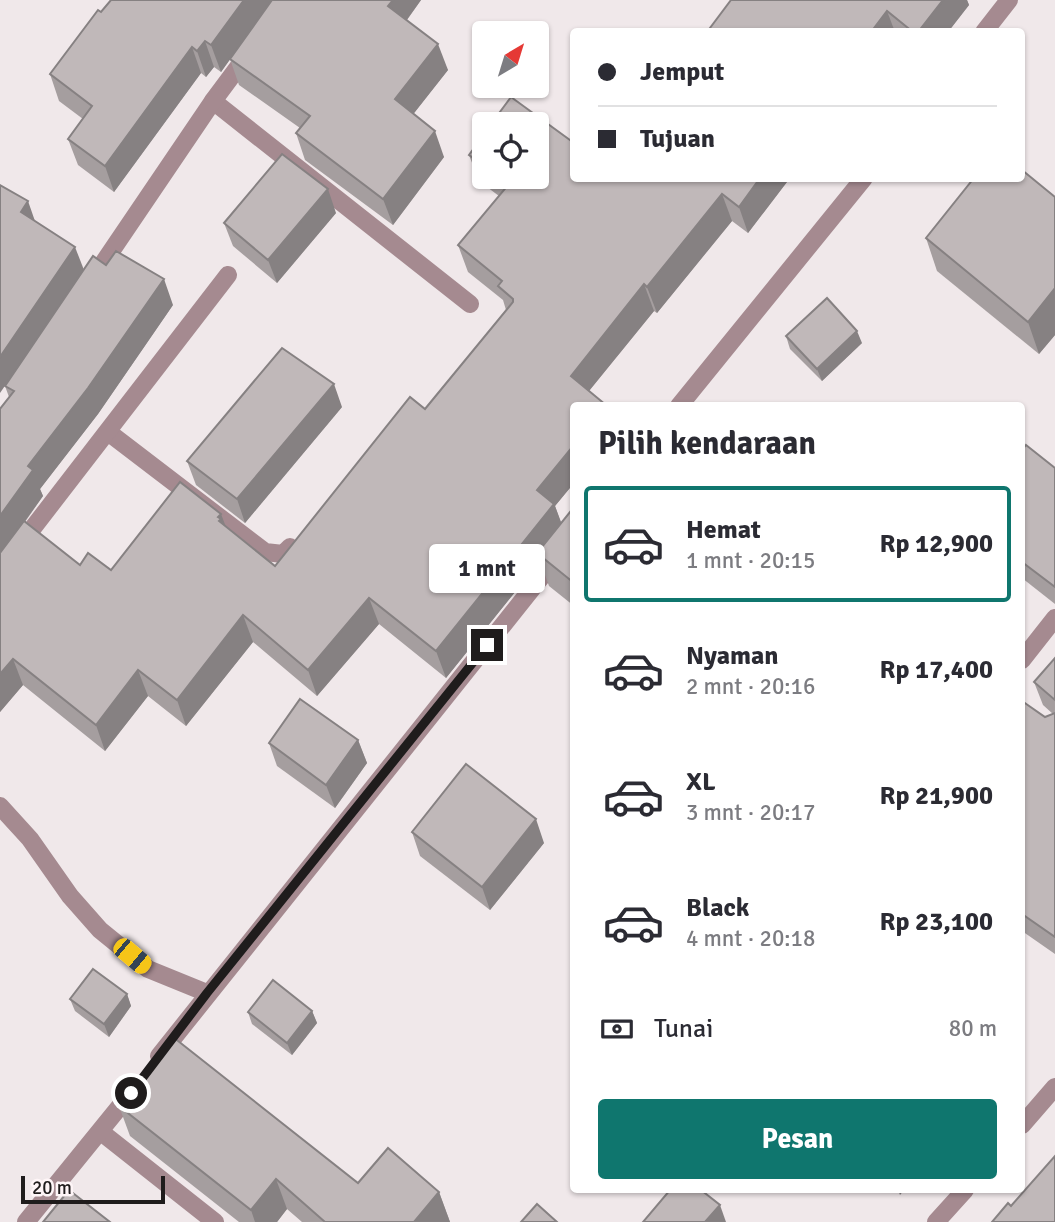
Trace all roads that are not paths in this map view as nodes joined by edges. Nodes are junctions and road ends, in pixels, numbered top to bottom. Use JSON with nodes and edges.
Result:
{"nodes":[{"id":1,"x":1009,"y":0,"type":"edge"},
{"id":2,"x":987,"y":28,"type":"edge"},
{"id":3,"x":254,"y":45,"type":"edge"},
{"id":4,"x":213,"y":101,"type":"junction"},
{"id":5,"x":861,"y":182,"type":"edge"},
{"id":6,"x":228,"y":275,"type":"dead end"},
{"id":7,"x":84,"y":292,"type":"edge"},
{"id":8,"x":470,"y":304,"type":"dead end"},
{"id":9,"x":682,"y":402,"type":"edge"},
{"id":10,"x":108,"y":432,"type":"junction"},
{"id":11,"x":570,"y":541,"type":"edge"},
{"id":12,"x":290,"y":547,"type":"edge"},
{"id":13,"x":0,"y":575,"type":"edge"},
{"id":14,"x":1055,"y":618,"type":"edge"},
{"id":15,"x":1025,"y":656,"type":"edge"},
{"id":16,"x":0,"y":806,"type":"edge"},
{"id":17,"x":207,"y":993,"type":"junction"},
{"id":18,"x":1055,"y":1087,"type":"edge"},
{"id":19,"x":1025,"y":1122,"type":"edge"},
{"id":20,"x":101,"y":1132,"type":"junction"},
{"id":21,"x":962,"y":1193,"type":"edge"},
{"id":22,"x":26,"y":1222,"type":"edge"},
{"id":23,"x":215,"y":1222,"type":"edge"},
{"id":24,"x":936,"y":1222,"type":"edge"}],
"edges":[{"from":1,"to":2,"type":"street"},
{"from":3,"to":4,"type":"street"},
{"from":4,"to":7,"type":"street"},
{"from":4,"to":8,"type":"street"},
{"from":5,"to":9,"type":"street"},
{"from":6,"to":10,"type":"street"},
{"from":10,"to":12,"type":"street"},
{"from":10,"to":13,"type":"street"},
{"from":11,"to":17,"type":"street"},
{"from":14,"to":15,"type":"street"},
{"from":16,"to":17,"type":"street"},
{"from":17,"to":20,"type":"street"},
{"from":18,"to":19,"type":"street"},
{"from":20,"to":22,"type":"street"},
{"from":20,"to":23,"type":"street"},
{"from":21,"to":24,"type":"street"}]}
